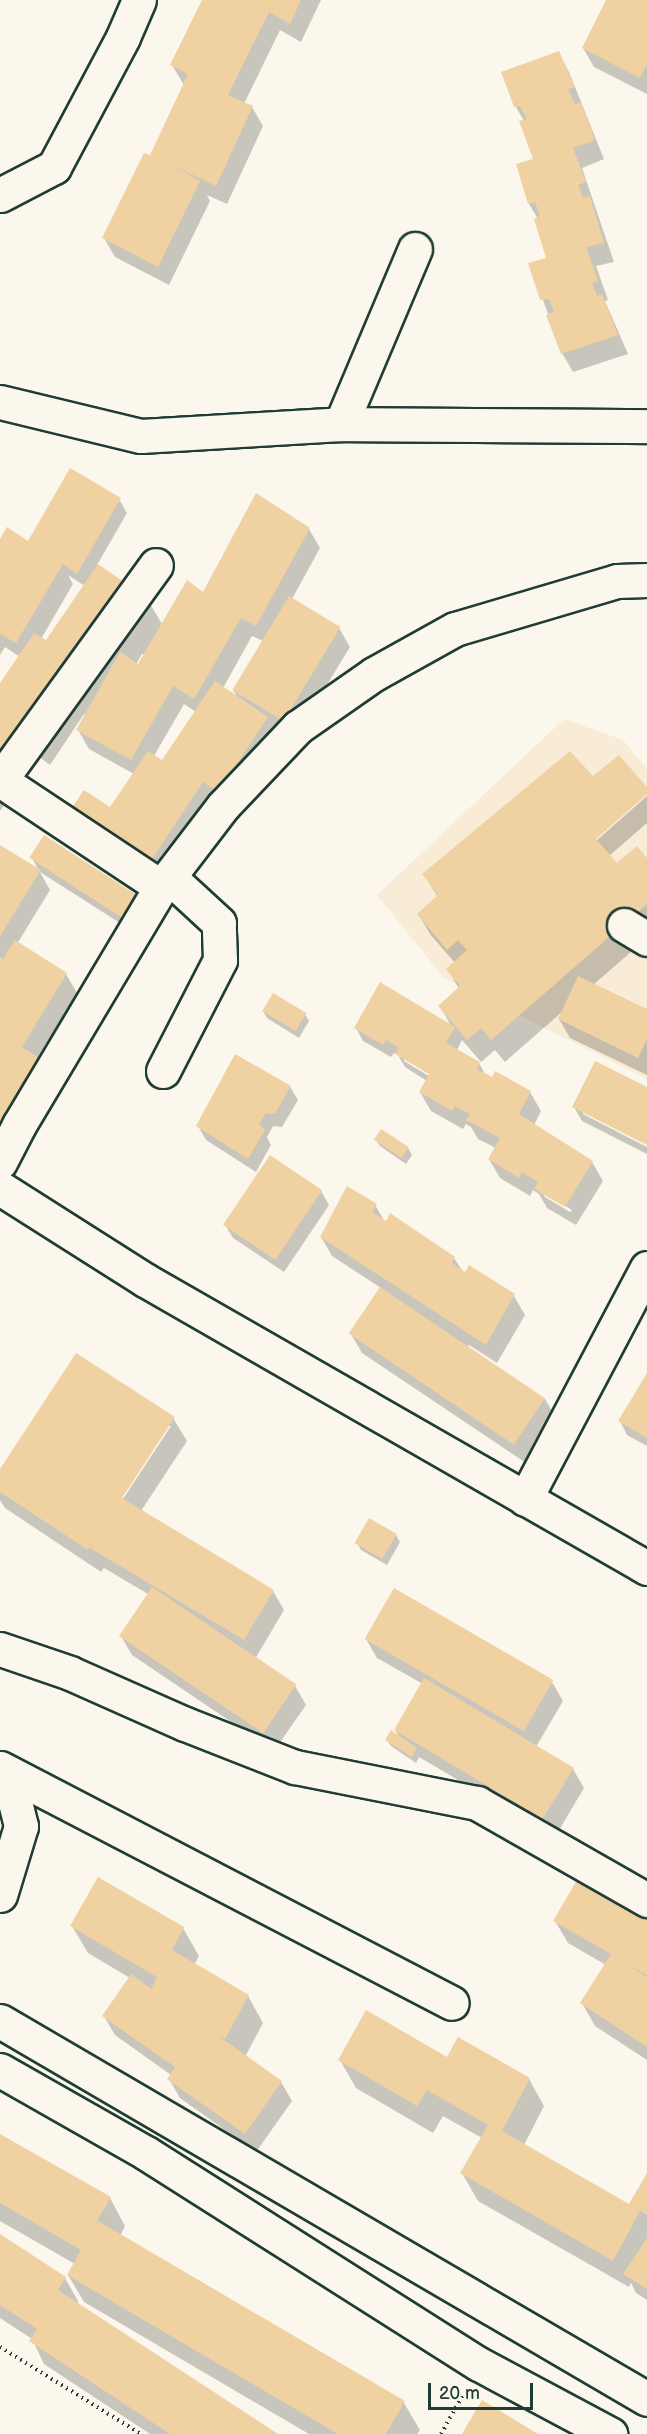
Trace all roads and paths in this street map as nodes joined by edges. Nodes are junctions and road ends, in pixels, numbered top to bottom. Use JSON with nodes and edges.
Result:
{"nodes":[{"id":1,"x":139,"y":0,"type":"edge"},
{"id":2,"x":0,"y":195,"type":"edge"},
{"id":3,"x":415,"y":249,"type":"dead end"},
{"id":4,"x":0,"y":402,"type":"edge"},
{"id":5,"x":341,"y":424,"type":"junction"},
{"id":6,"x":647,"y":426,"type":"edge"},
{"id":7,"x":156,"y":565,"type":"dead end"},
{"id":8,"x":647,"y":579,"type":"edge"},
{"id":9,"x":0,"y":779,"type":"edge"},
{"id":10,"x":165,"y":882,"type":"junction"},
{"id":11,"x":163,"y":1071,"type":"dead end"},
{"id":12,"x":0,"y":1162,"type":"edge"},
{"id":13,"x":0,"y":1188,"type":"edge"},
{"id":14,"x":647,"y":1268,"type":"edge"},
{"id":15,"x":525,"y":1499,"type":"junction"},
{"id":16,"x":647,"y":1568,"type":"edge"},
{"id":17,"x":0,"y":1649,"type":"edge"},
{"id":18,"x":0,"y":1769,"type":"edge"},
{"id":19,"x":0,"y":1895,"type":"edge"},
{"id":20,"x":647,"y":1900,"type":"edge"},
{"id":21,"x":452,"y":2003,"type":"dead end"},
{"id":22,"x":0,"y":2021,"type":"edge"},
{"id":23,"x":0,"y":2070,"type":"edge"},
{"id":24,"x":0,"y":2347,"type":"edge"},
{"id":25,"x":479,"y":2364,"type":"junction"},
{"id":26,"x":647,"y":2399,"type":"edge"},
{"id":27,"x":141,"y":2434,"type":"edge"},
{"id":28,"x":441,"y":2434,"type":"edge"},
{"id":29,"x":610,"y":2434,"type":"edge"}],
"edges":[{"from":1,"to":2,"type":"street"},
{"from":3,"to":5,"type":"street"},
{"from":4,"to":5,"type":"street"},
{"from":5,"to":6,"type":"street"},
{"from":7,"to":9,"type":"street"},
{"from":8,"to":10,"type":"street"},
{"from":9,"to":10,"type":"street"},
{"from":10,"to":11,"type":"street"},
{"from":10,"to":12,"type":"street"},
{"from":13,"to":15,"type":"street"},
{"from":14,"to":15,"type":"street"},
{"from":15,"to":16,"type":"street"},
{"from":17,"to":20,"type":"street"},
{"from":18,"to":19,"type":"street"},
{"from":18,"to":21,"type":"street"},
{"from":22,"to":26,"type":"street"},
{"from":23,"to":25,"type":"street"},
{"from":24,"to":27,"type":"path"},
{"from":25,"to":28,"type":"path"},
{"from":25,"to":29,"type":"street"}]}
